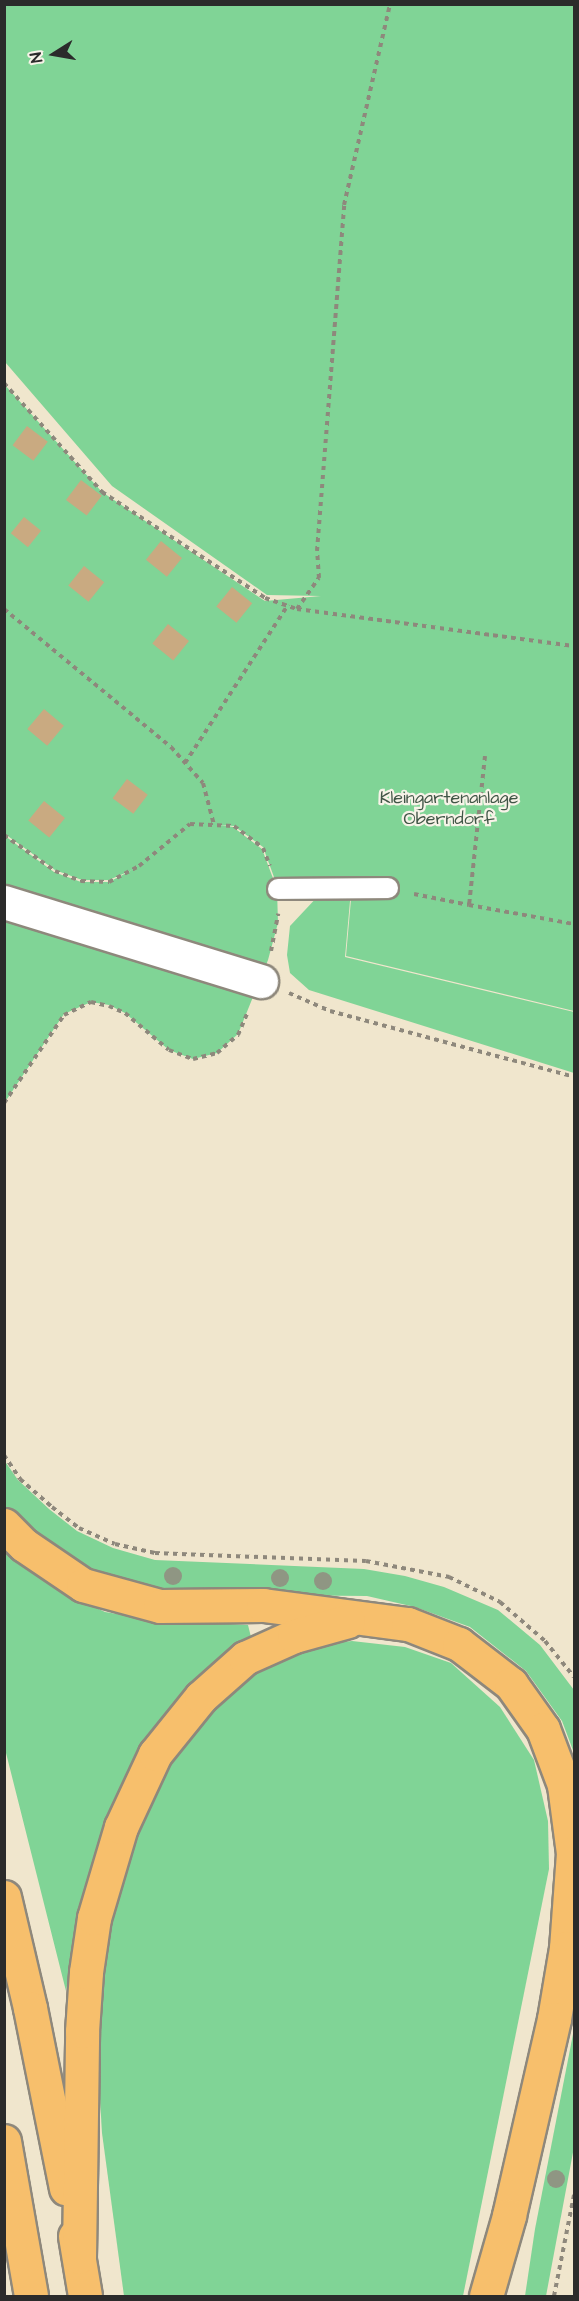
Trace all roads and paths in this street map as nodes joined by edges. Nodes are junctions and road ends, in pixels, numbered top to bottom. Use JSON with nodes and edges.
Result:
{"nodes":[{"id":1,"x":390,"y":4,"type":"edge"},
{"id":2,"x":4,"y":383,"type":"edge"},
{"id":3,"x":288,"y":605,"type":"junction"},
{"id":4,"x":4,"y":609,"type":"edge"},
{"id":5,"x":297,"y":609,"type":"junction"},
{"id":6,"x":574,"y":646,"type":"edge"},
{"id":7,"x":485,"y":756,"type":"dead end"},
{"id":8,"x":185,"y":763,"type":"junction"},
{"id":9,"x":4,"y":835,"type":"edge"},
{"id":10,"x":388,"y":888,"type":"joint"},
{"id":11,"x":278,"y":889,"type":"dead end"},
{"id":12,"x":4,"y":902,"type":"edge"},
{"id":13,"x":469,"y":904,"type":"junction"},
{"id":14,"x":574,"y":924,"type":"edge"},
{"id":15,"x":261,"y":981,"type":"junction"},
{"id":16,"x":574,"y":1077,"type":"edge"},
{"id":17,"x":4,"y":1103,"type":"edge"},
{"id":18,"x":4,"y":1455,"type":"edge"},
{"id":19,"x":4,"y":1525,"type":"edge"},
{"id":20,"x":363,"y":1617,"type":"junction"},
{"id":21,"x":574,"y":1677,"type":"edge"},
{"id":22,"x":4,"y":1897,"type":"edge"},
{"id":23,"x":4,"y":2141,"type":"edge"},
{"id":24,"x":574,"y":2195,"type":"edge"},
{"id":25,"x":509,"y":2216,"type":"junction"},
{"id":26,"x":79,"y":2257,"type":"junction"},
{"id":27,"x":31,"y":2296,"type":"edge"},
{"id":28,"x":85,"y":2296,"type":"edge"},
{"id":29,"x":486,"y":2296,"type":"edge"},
{"id":30,"x":507,"y":2296,"type":"edge"},
{"id":31,"x":554,"y":2296,"type":"edge"}],
"edges":[{"from":1,"to":5,"type":"path"},
{"from":2,"to":3,"type":"path"},
{"from":3,"to":5,"type":"path"},
{"from":3,"to":8,"type":"path"},
{"from":4,"to":8,"type":"path"},
{"from":5,"to":6,"type":"path"},
{"from":7,"to":13,"type":"path"},
{"from":8,"to":9,"type":"path"},
{"from":10,"to":11,"type":"lane"},
{"from":10,"to":13,"type":"path"},
{"from":12,"to":15,"type":"street"},
{"from":13,"to":14,"type":"path"},
{"from":15,"to":16,"type":"path"},
{"from":15,"to":17,"type":"path"},
{"from":18,"to":21,"type":"path"},
{"from":19,"to":20,"type":"highway"},
{"from":20,"to":25,"type":"highway"},
{"from":20,"to":26,"type":"highway"},
{"from":22,"to":26,"type":"highway"},
{"from":23,"to":27,"type":"highway"},
{"from":24,"to":31,"type":"path"},
{"from":25,"to":29,"type":"highway"},
{"from":25,"to":30,"type":"highway"},
{"from":26,"to":28,"type":"highway"}]}
